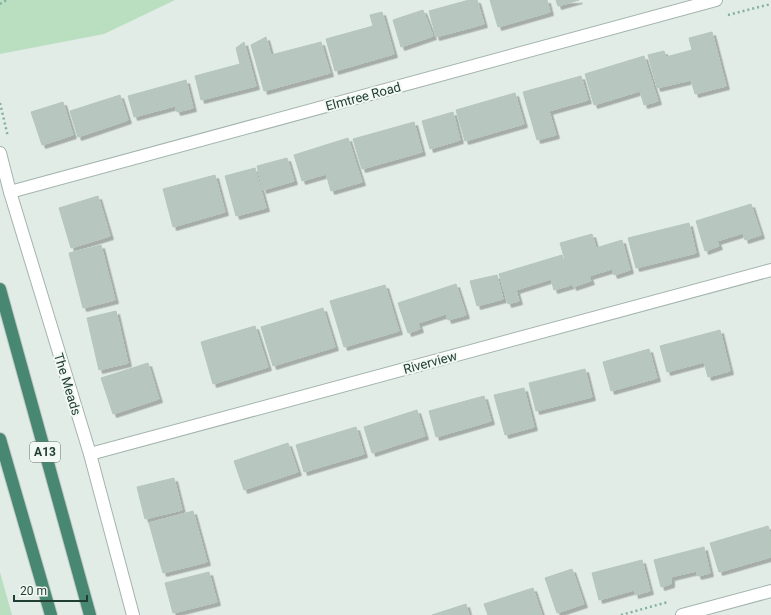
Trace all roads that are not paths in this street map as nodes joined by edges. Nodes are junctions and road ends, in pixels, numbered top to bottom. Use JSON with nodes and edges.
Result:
{"nodes":[{"id":1,"x":716,"y":0,"type":"edge"},
{"id":2,"x":685,"y":4,"type":"edge"},
{"id":3,"x":0,"y":153,"type":"edge"},
{"id":4,"x":10,"y":192,"type":"junction"},
{"id":5,"x":771,"y":270,"type":"edge"},
{"id":6,"x":0,"y":289,"type":"edge"},
{"id":7,"x":0,"y":438,"type":"edge"},
{"id":8,"x":90,"y":454,"type":"junction"},
{"id":9,"x":771,"y":591,"type":"edge"},
{"id":10,"x":51,"y":615,"type":"edge"},
{"id":11,"x":90,"y":615,"type":"edge"},
{"id":12,"x":134,"y":615,"type":"edge"},
{"id":13,"x":682,"y":615,"type":"edge"}],
"edges":[{"from":1,"to":2,"type":"street","name":"Elmtree Road"},
{"from":2,"to":4,"type":"street","name":"Elmtree Road"},
{"from":3,"to":4,"type":"street","name":"The Meads"},
{"from":4,"to":8,"type":"street","name":"The Meads"},
{"from":5,"to":8,"type":"street","name":"Riverview"},
{"from":6,"to":11,"type":"highway","number":"A13"},
{"from":7,"to":10,"type":"highway"},
{"from":8,"to":12,"type":"street","name":"The Meads"},
{"from":9,"to":13,"type":"street"}]}
